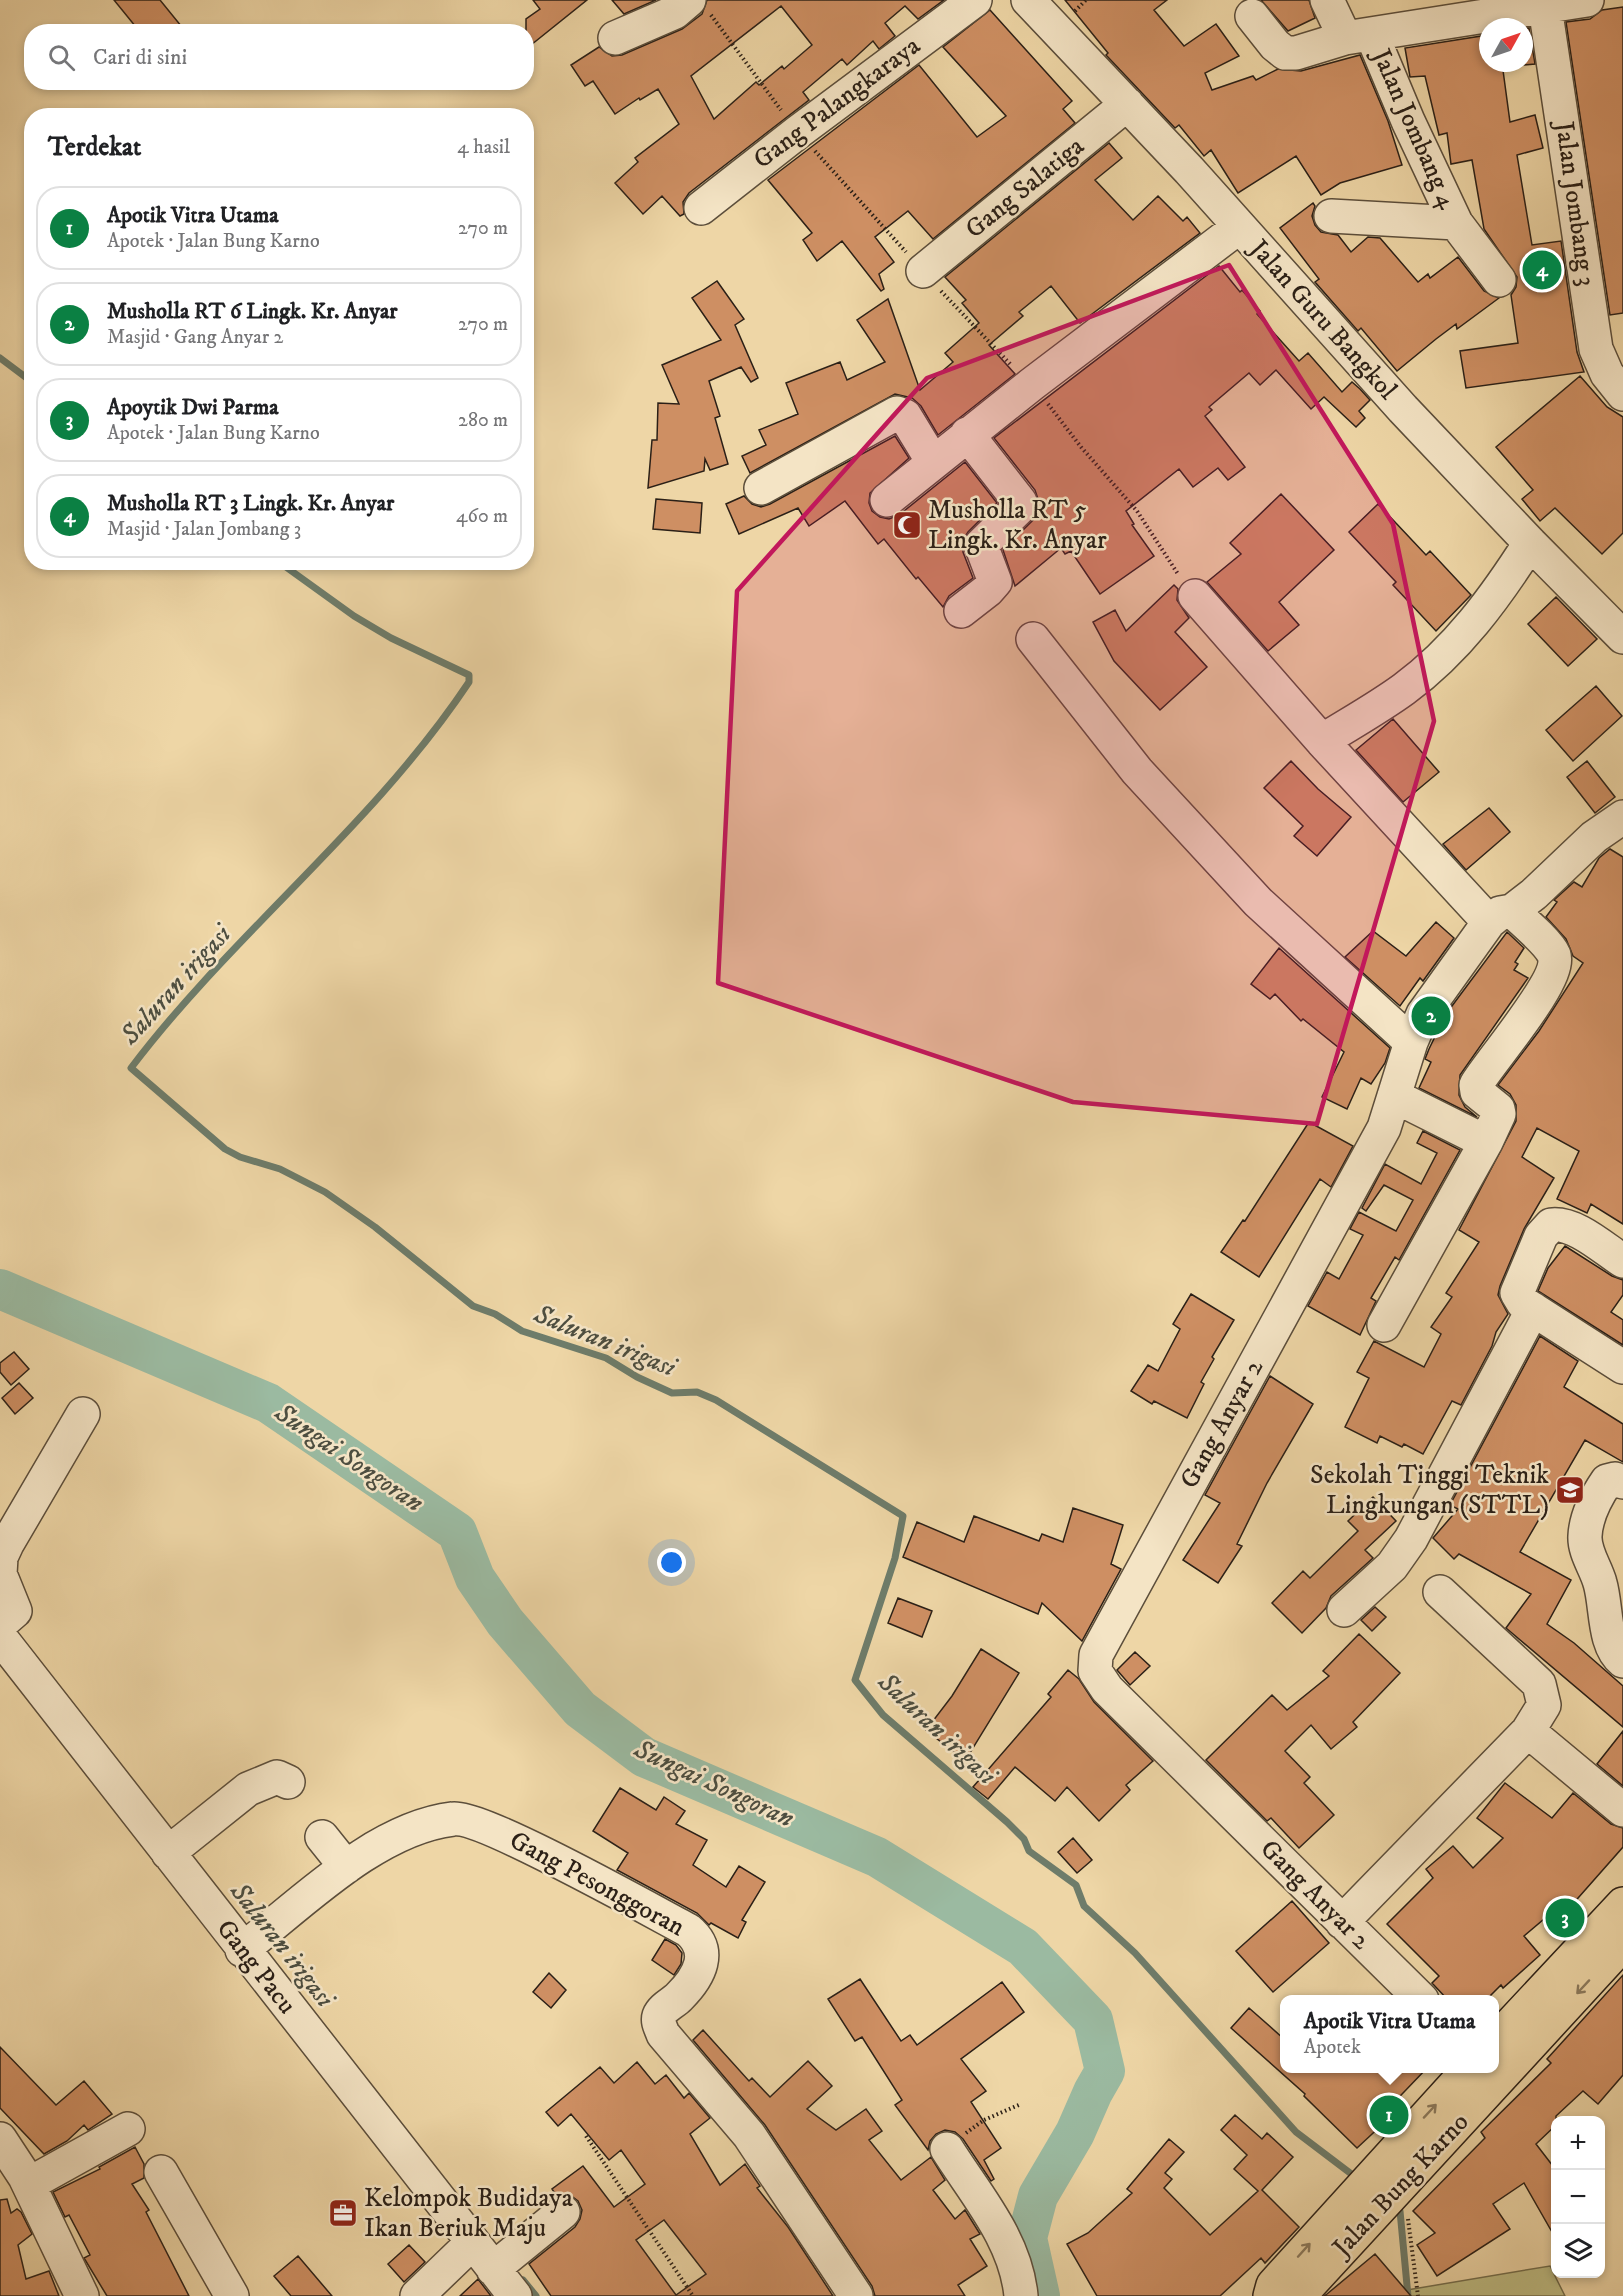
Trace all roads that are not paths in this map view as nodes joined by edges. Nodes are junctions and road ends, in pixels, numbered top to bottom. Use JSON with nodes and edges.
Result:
{"nodes":[{"id":1,"x":975,"y":0,"type":"edge"},
{"id":2,"x":1028,"y":0,"type":"edge"},
{"id":3,"x":1327,"y":0,"type":"edge"},
{"id":4,"x":1587,"y":0,"type":"edge"},
{"id":5,"x":1545,"y":3,"type":"edge"},
{"id":6,"x":698,"y":5,"type":"edge"},
{"id":7,"x":1252,"y":16,"type":"dead end"},
{"id":8,"x":1359,"y":36,"type":"junction"},
{"id":9,"x":615,"y":38,"type":"dead end"},
{"id":10,"x":1127,"y":104,"type":"junction"},
{"id":11,"x":701,"y":208,"type":"dead end"},
{"id":12,"x":1331,"y":216,"type":"dead end"},
{"id":13,"x":1456,"y":223,"type":"junction"},
{"id":14,"x":1239,"y":227,"type":"junction"},
{"id":15,"x":923,"y":271,"type":"road end"},
{"id":16,"x":1499,"y":280,"type":"dead end"},
{"id":17,"x":1623,"y":394,"type":"edge"},
{"id":18,"x":967,"y":434,"type":"junction"},
{"id":19,"x":933,"y":462,"type":"junction"},
{"id":20,"x":761,"y":488,"type":"dead end"},
{"id":21,"x":887,"y":500,"type":"dead end"},
{"id":22,"x":1530,"y":543,"type":"junction"},
{"id":23,"x":1195,"y":596,"type":"dead end"},
{"id":24,"x":961,"y":611,"type":"dead end"},
{"id":25,"x":1623,"y":637,"type":"edge"},
{"id":26,"x":1033,"y":639,"type":"dead end"},
{"id":27,"x":1322,"y":741,"type":"junction"},
{"id":28,"x":1623,"y":817,"type":"edge"},
{"id":29,"x":1501,"y":916,"type":"junction"},
{"id":30,"x":1411,"y":1042,"type":"junction"},
{"id":31,"x":1394,"y":1096,"type":"junction"},
{"id":32,"x":1486,"y":1142,"type":"junction"},
{"id":33,"x":1623,"y":1261,"type":"edge"},
{"id":34,"x":1528,"y":1306,"type":"junction"},
{"id":35,"x":1384,"y":1325,"type":"dead end"},
{"id":36,"x":1623,"y":1367,"type":"edge"},
{"id":37,"x":83,"y":1414,"type":"dead end"},
{"id":38,"x":1623,"y":1482,"type":"edge"},
{"id":39,"x":0,"y":1574,"type":"edge"},
{"id":40,"x":1440,"y":1592,"type":"dead end"},
{"id":41,"x":1344,"y":1610,"type":"dead end"},
{"id":42,"x":3,"y":1626,"type":"edge"},
{"id":43,"x":1623,"y":1661,"type":"edge"},
{"id":44,"x":1528,"y":1731,"type":"junction"},
{"id":45,"x":288,"y":1782,"type":"dead end"},
{"id":46,"x":1623,"y":1810,"type":"edge"},
{"id":47,"x":322,"y":1837,"type":"dead end"},
{"id":48,"x":175,"y":1847,"type":"junction"},
{"id":49,"x":346,"y":1867,"type":"junction"},
{"id":50,"x":1623,"y":1904,"type":"edge"},
{"id":51,"x":1342,"y":1922,"type":"junction"},
{"id":52,"x":251,"y":1943,"type":"junction"},
{"id":53,"x":1623,"y":1944,"type":"edge"},
{"id":54,"x":1417,"y":1995,"type":"edge"},
{"id":55,"x":1499,"y":2037,"type":"edge"},
{"id":56,"x":1499,"y":2069,"type":"edge"},
{"id":57,"x":1467,"y":2073,"type":"edge"},
{"id":58,"x":1495,"y":2073,"type":"edge"},
{"id":59,"x":128,"y":2129,"type":"dead end"},
{"id":60,"x":0,"y":2139,"type":"edge"},
{"id":61,"x":947,"y":2149,"type":"road end"},
{"id":62,"x":161,"y":2172,"type":"dead end"},
{"id":63,"x":29,"y":2184,"type":"junction"},
{"id":64,"x":1382,"y":2195,"type":"junction"},
{"id":65,"x":563,"y":2212,"type":"dead end"},
{"id":66,"x":473,"y":2242,"type":"junction"},
{"id":67,"x":502,"y":2261,"type":"junction"},
{"id":68,"x":82,"y":2296,"type":"edge"},
{"id":69,"x":232,"y":2296,"type":"edge"},
{"id":70,"x":417,"y":2296,"type":"edge"},
{"id":71,"x":515,"y":2296,"type":"edge"},
{"id":72,"x":856,"y":2296,"type":"edge"},
{"id":73,"x":1021,"y":2296,"type":"edge"},
{"id":74,"x":1270,"y":2296,"type":"edge"},
{"id":75,"x":1299,"y":2296,"type":"edge"}],
"edges":[{"from":1,"to":11,"type":"street","name":"Gang Palangkaraya"},
{"from":2,"to":10,"type":"street","name":"Jalan Guru Bangkol"},
{"from":3,"to":8,"type":"street","name":"Jalan Jombang 4"},
{"from":4,"to":5,"type":"street"},
{"from":5,"to":8,"type":"street"},
{"from":5,"to":17,"type":"street","name":"Jalan Jombang 3"},
{"from":6,"to":9,"type":"street"},
{"from":7,"to":8,"type":"street"},
{"from":8,"to":13,"type":"street","name":"Jalan Jombang 4"},
{"from":10,"to":14,"type":"street","name":"Jalan Guru Bangkol"},
{"from":10,"to":15,"type":"street","name":"Gang Salatiga"},
{"from":12,"to":13,"type":"street"},
{"from":13,"to":16,"type":"street","name":"Jalan Jombang 4"},
{"from":14,"to":18,"type":"street"},
{"from":14,"to":22,"type":"street","name":"Jalan Guru Bangkol"},
{"from":18,"to":19,"type":"street"},
{"from":18,"to":24,"type":"street"},
{"from":19,"to":20,"type":"street"},
{"from":19,"to":21,"type":"street"},
{"from":22,"to":25,"type":"street","name":"Jalan Guru Bangkol"},
{"from":22,"to":27,"type":"street"},
{"from":23,"to":27,"type":"street"},
{"from":26,"to":30,"type":"street"},
{"from":27,"to":29,"type":"street"},
{"from":28,"to":29,"type":"street","name":"Gang Anyar 2"},
{"from":29,"to":30,"type":"street","name":"Gang Anyar 2"},
{"from":29,"to":32,"type":"street"},
{"from":30,"to":31,"type":"street","name":"Gang Anyar 2"},
{"from":31,"to":32,"type":"street"},
{"from":31,"to":51,"type":"street","name":"Gang Anyar 2"},
{"from":32,"to":35,"type":"street"},
{"from":33,"to":34,"type":"street"},
{"from":34,"to":36,"type":"street"},
{"from":34,"to":41,"type":"street"},
{"from":37,"to":39,"type":"street"},
{"from":38,"to":43,"type":"street"},
{"from":39,"to":42,"type":"street"},
{"from":40,"to":44,"type":"street"},
{"from":42,"to":48,"type":"street","name":"Gang Pacu"},
{"from":44,"to":46,"type":"street"},
{"from":44,"to":51,"type":"street"},
{"from":45,"to":48,"type":"street"},
{"from":47,"to":49,"type":"street"},
{"from":48,"to":52,"type":"street","name":"Gang Pacu"},
{"from":49,"to":52,"type":"street","name":"Gang Pesonggoran"},
{"from":49,"to":72,"type":"street","name":"Gang Pesonggoran"},
{"from":50,"to":55,"type":"main road"},
{"from":51,"to":54,"type":"street","name":"Gang Anyar 2"},
{"from":52,"to":66,"type":"street","name":"Gang Pacu"},
{"from":53,"to":56,"type":"main road","name":"Jalan Bung Karno","one_way":true},
{"from":64,"to":57,"type":"main road","one_way":true},
{"from":58,"to":64,"type":"main road","name":"Jalan Bung Karno"},
{"from":59,"to":63,"type":"street"},
{"from":60,"to":63,"type":"street"},
{"from":61,"to":73,"type":"street"},
{"from":62,"to":69,"type":"street"},
{"from":63,"to":68,"type":"street"},
{"from":74,"to":64,"type":"main road","one_way":true},
{"from":64,"to":75,"type":"main road","name":"Jalan Bung Karno"},
{"from":65,"to":67,"type":"street"},
{"from":66,"to":67,"type":"street","name":"Gang Pacu"},
{"from":66,"to":70,"type":"street"},
{"from":67,"to":71,"type":"street","name":"Gang Pacu"}]}
